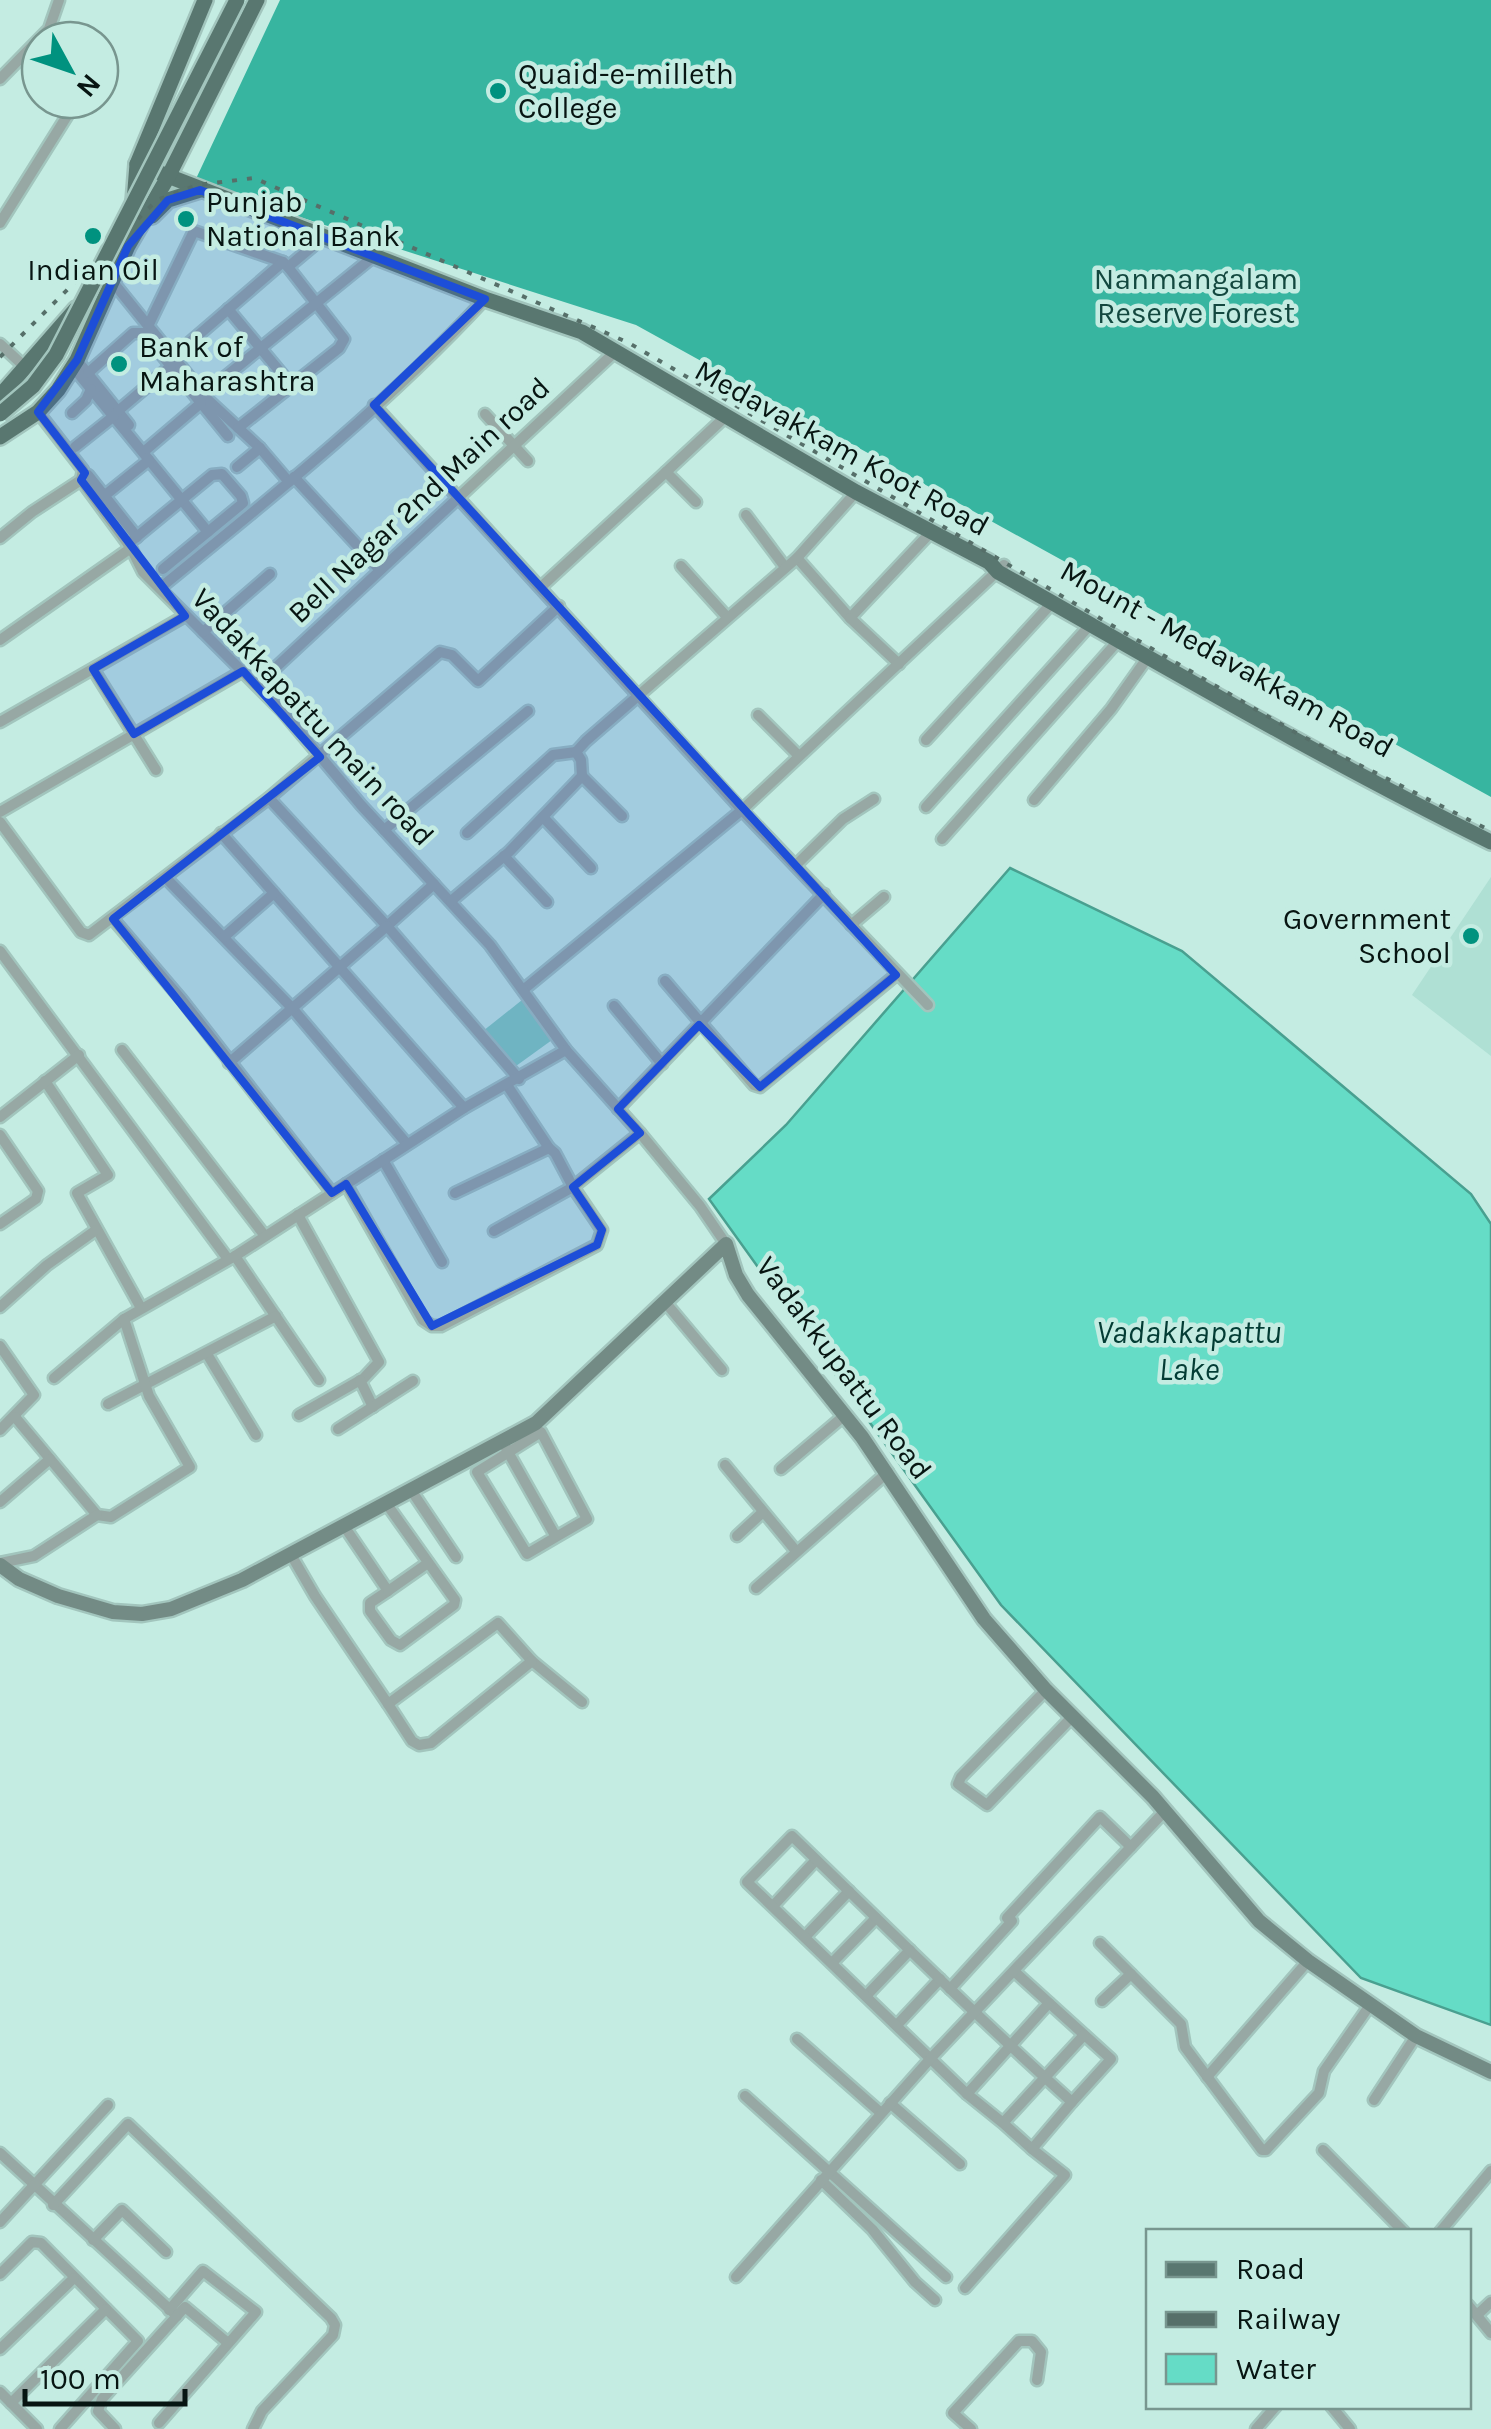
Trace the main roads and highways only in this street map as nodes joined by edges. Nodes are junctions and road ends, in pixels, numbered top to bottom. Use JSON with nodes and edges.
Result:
{"nodes":[{"id":1,"x":205,"y":0,"type":"edge"},
{"id":2,"x":237,"y":0,"type":"edge"},
{"id":3,"x":257,"y":0,"type":"edge"},
{"id":4,"x":137,"y":164,"type":"junction"},
{"id":5,"x":168,"y":177,"type":"junction"},
{"id":6,"x":200,"y":190,"type":"junction"},
{"id":7,"x":128,"y":246,"type":"junction"},
{"id":8,"x":0,"y":396,"type":"edge"},
{"id":9,"x":0,"y":414,"type":"edge"},
{"id":10,"x":0,"y":438,"type":"edge"},
{"id":11,"x":997,"y":566,"type":"junction"},
{"id":12,"x":1491,"y":833,"type":"edge"},
{"id":13,"x":1491,"y":842,"type":"edge"}],
"edges":[{"from":1,"to":4,"type":"main road"},
{"from":2,"to":9,"type":"main road","bridge":true},
{"from":3,"to":5,"type":"main road"},
{"from":4,"to":5,"type":"main road","name":"Medavakkam Koot Road"},
{"from":4,"to":8,"type":"main road"},
{"from":5,"to":6,"type":"main road","name":"Medavakkam Koot Road"},
{"from":5,"to":7,"type":"main road"},
{"from":6,"to":7,"type":"main road"},
{"from":6,"to":11,"type":"main road","name":"Medavakkam Koot Road"},
{"from":7,"to":10,"type":"main road"},
{"from":11,"to":12,"type":"main road","name":"Mount - Medavakkam Road"},
{"from":11,"to":13,"type":"main road","name":"Medavakkam Koot Road"}]}
